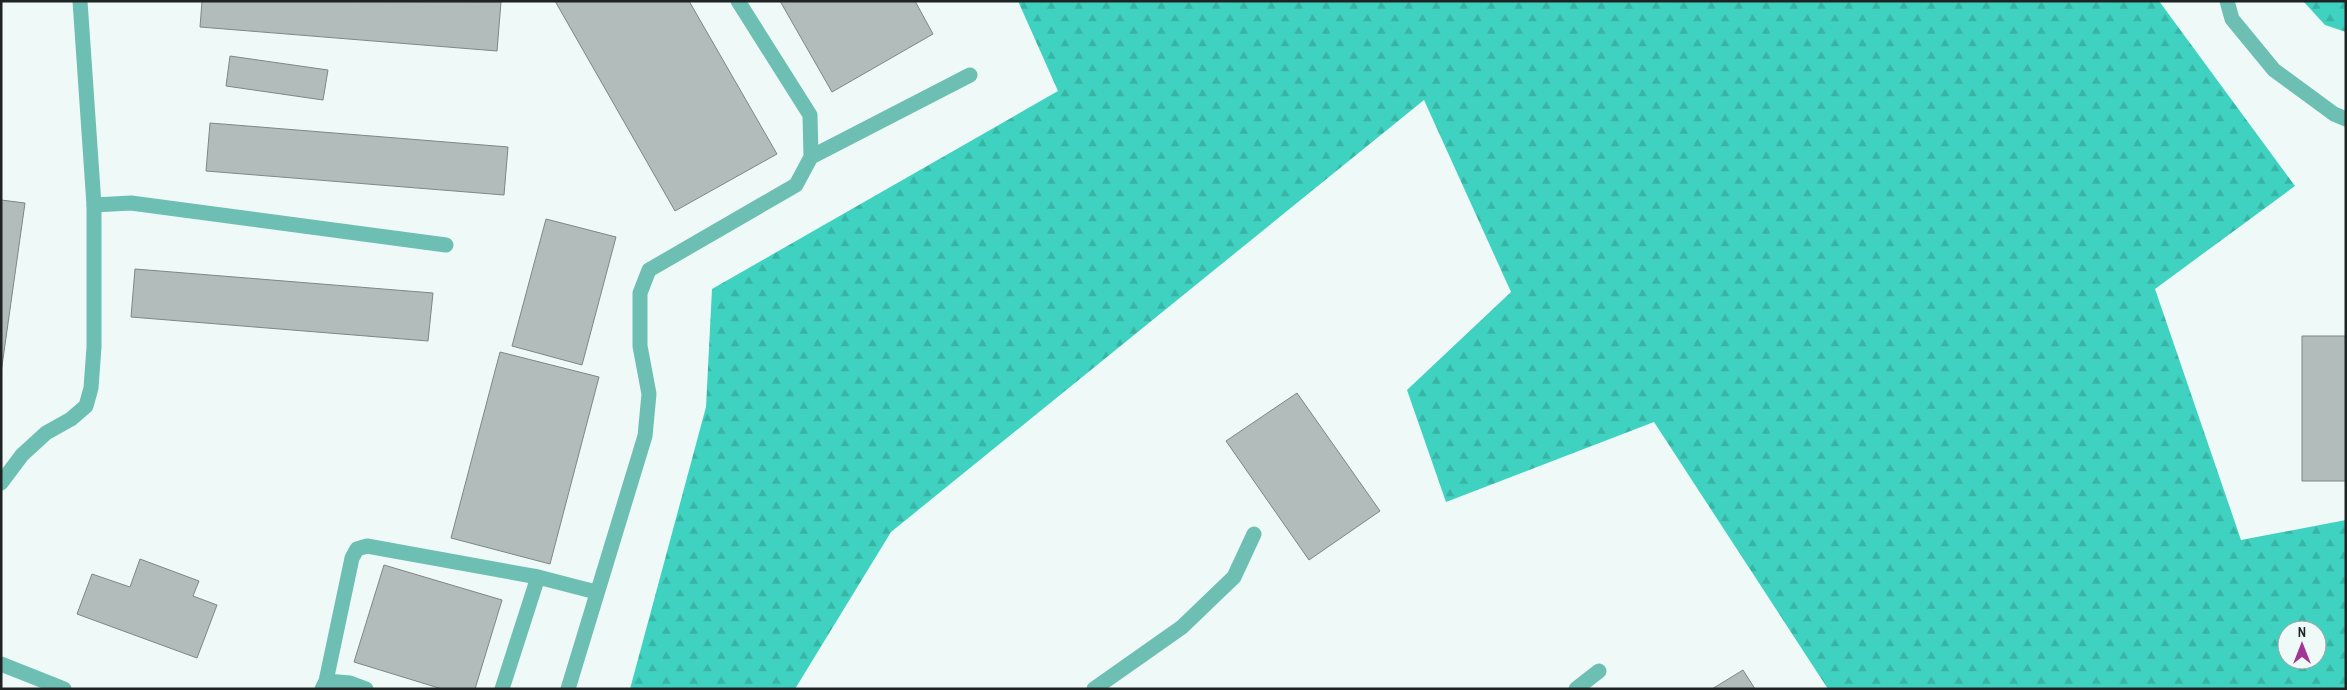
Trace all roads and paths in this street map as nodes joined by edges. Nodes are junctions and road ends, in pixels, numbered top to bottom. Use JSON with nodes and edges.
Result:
{"nodes":[{"id":1,"x":80,"y":1,"type":"edge"},
{"id":2,"x":738,"y":1,"type":"edge"},
{"id":3,"x":2227,"y":1,"type":"edge"},
{"id":4,"x":970,"y":74,"type":"dead end"},
{"id":5,"x":2346,"y":119,"type":"edge"},
{"id":6,"x":811,"y":157,"type":"junction"},
{"id":7,"x":94,"y":205,"type":"junction"},
{"id":8,"x":446,"y":245,"type":"dead end"},
{"id":9,"x":1,"y":484,"type":"edge"},
{"id":10,"x":1254,"y":534,"type":"dead end"},
{"id":11,"x":538,"y":577,"type":"junction"},
{"id":12,"x":596,"y":592,"type":"junction"},
{"id":13,"x":1,"y":664,"type":"edge"},
{"id":14,"x":1599,"y":671,"type":"dead end"},
{"id":15,"x":324,"y":685,"type":"edge"},
{"id":16,"x":64,"y":689,"type":"edge"},
{"id":17,"x":366,"y":689,"type":"edge"},
{"id":18,"x":502,"y":689,"type":"edge"},
{"id":19,"x":568,"y":689,"type":"edge"},
{"id":20,"x":1094,"y":689,"type":"edge"},
{"id":21,"x":1576,"y":689,"type":"edge"}],
"edges":[{"from":1,"to":7,"type":"street"},
{"from":2,"to":6,"type":"street"},
{"from":3,"to":5,"type":"street"},
{"from":4,"to":6,"type":"street"},
{"from":6,"to":12,"type":"street"},
{"from":7,"to":8,"type":"street"},
{"from":7,"to":9,"type":"street"},
{"from":10,"to":20,"type":"street"},
{"from":11,"to":12,"type":"street"},
{"from":11,"to":15,"type":"street"},
{"from":11,"to":18,"type":"street"},
{"from":12,"to":19,"type":"street"},
{"from":13,"to":16,"type":"street"},
{"from":14,"to":21,"type":"street"},
{"from":15,"to":17,"type":"street"}]}
